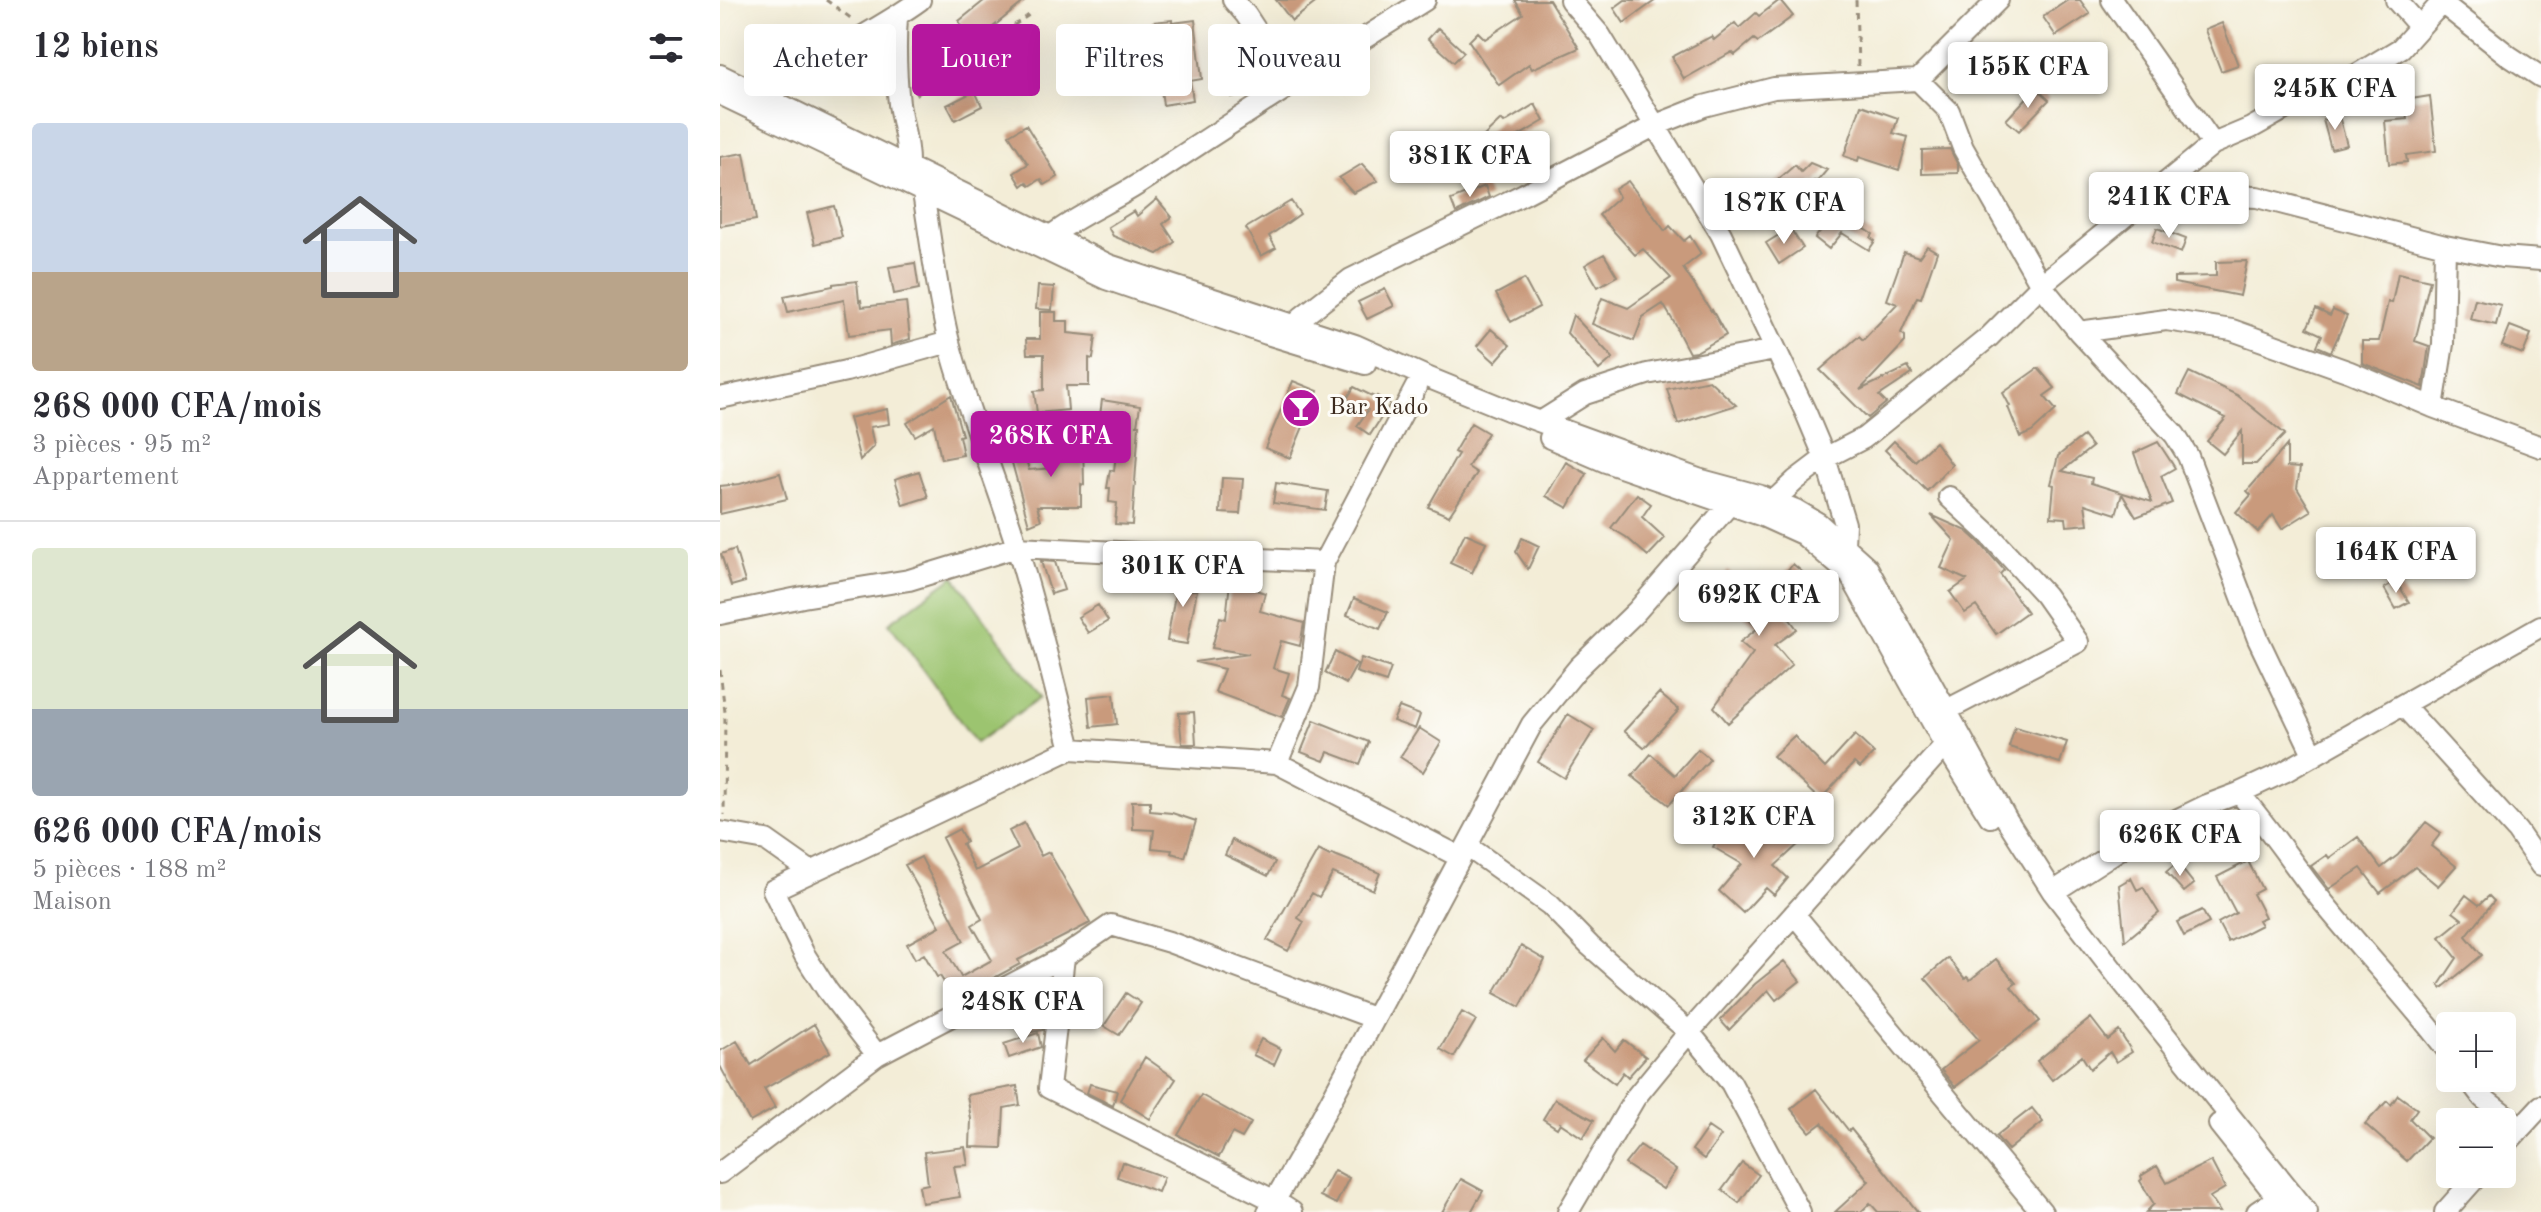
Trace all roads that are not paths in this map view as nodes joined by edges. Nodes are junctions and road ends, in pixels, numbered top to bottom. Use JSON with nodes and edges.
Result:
{"nodes":[{"id":1,"x":920,"y":0,"type":"edge"},
{"id":2,"x":1233,"y":0,"type":"edge"},
{"id":3,"x":1425,"y":0,"type":"edge"},
{"id":4,"x":1570,"y":0,"type":"edge"},
{"id":5,"x":1998,"y":0,"type":"edge"},
{"id":6,"x":2112,"y":0,"type":"edge"},
{"id":7,"x":2396,"y":0,"type":"edge"},
{"id":8,"x":2443,"y":1,"type":"edge"},
{"id":9,"x":897,"y":17,"type":"junction"},
{"id":10,"x":1252,"y":24,"type":"edge"},
{"id":11,"x":2420,"y":27,"type":"junction"},
{"id":12,"x":1370,"y":34,"type":"edge"},
{"id":13,"x":720,"y":75,"type":"edge"},
{"id":14,"x":2541,"y":77,"type":"edge"},
{"id":15,"x":1918,"y":80,"type":"junction"},
{"id":16,"x":720,"y":94,"type":"edge"},
{"id":17,"x":1273,"y":96,"type":"edge"},
{"id":18,"x":769,"y":100,"type":"junction"},
{"id":19,"x":1656,"y":125,"type":"junction"},
{"id":20,"x":2213,"y":144,"type":"junction"},
{"id":21,"x":908,"y":166,"type":"junction"},
{"id":22,"x":923,"y":193,"type":"junction"},
{"id":23,"x":2149,"y":195,"type":"junction"},
{"id":24,"x":1051,"y":236,"type":"junction"},
{"id":25,"x":2445,"y":246,"type":"junction"},
{"id":26,"x":2541,"y":260,"type":"edge"},
{"id":27,"x":2041,"y":285,"type":"junction"},
{"id":28,"x":1296,"y":326,"type":"junction"},
{"id":29,"x":2079,"y":332,"type":"junction"},
{"id":30,"x":949,"y":342,"type":"junction"},
{"id":31,"x":1775,"y":350,"type":"junction"},
{"id":32,"x":1416,"y":387,"type":"junction"},
{"id":33,"x":720,"y":398,"type":"edge"},
{"id":34,"x":2433,"y":407,"type":"junction"},
{"id":35,"x":1542,"y":421,"type":"junction"},
{"id":36,"x":2541,"y":447,"type":"edge"},
{"id":37,"x":1825,"y":458,"type":"junction"},
{"id":38,"x":1949,"y":497,"type":"dead end"},
{"id":39,"x":1729,"y":505,"type":"junction"},
{"id":40,"x":1766,"y":508,"type":"junction"},
{"id":41,"x":1844,"y":545,"type":"junction"},
{"id":42,"x":1017,"y":547,"type":"junction"},
{"id":43,"x":1324,"y":562,"type":"junction"},
{"id":44,"x":720,"y":614,"type":"edge"},
{"id":45,"x":2541,"y":626,"type":"edge"},
{"id":46,"x":2403,"y":705,"type":"junction"},
{"id":47,"x":1945,"y":711,"type":"junction"},
{"id":48,"x":1945,"y":745,"type":"junction"},
{"id":49,"x":1071,"y":749,"type":"junction"},
{"id":50,"x":2314,"y":756,"type":"junction"},
{"id":51,"x":1277,"y":763,"type":"junction"},
{"id":52,"x":2239,"y":793,"type":"junction"},
{"id":53,"x":722,"y":832,"type":"edge"},
{"id":54,"x":1464,"y":852,"type":"junction"},
{"id":55,"x":2541,"y":866,"type":"edge"},
{"id":56,"x":810,"y":871,"type":"junction"},
{"id":57,"x":2053,"y":892,"type":"junction"},
{"id":58,"x":1794,"y":914,"type":"junction"},
{"id":59,"x":1064,"y":957,"type":"junction"},
{"id":60,"x":1373,"y":1018,"type":"junction"},
{"id":61,"x":1689,"y":1032,"type":"junction"},
{"id":62,"x":2436,"y":1035,"type":"edge"},
{"id":63,"x":877,"y":1055,"type":"junction"},
{"id":64,"x":2478,"y":1092,"type":"edge"},
{"id":65,"x":2541,"y":1106,"type":"edge"},
{"id":66,"x":2521,"y":1127,"type":"junction"},
{"id":67,"x":2516,"y":1133,"type":"edge"},
{"id":68,"x":720,"y":1173,"type":"edge"},
{"id":69,"x":2466,"y":1188,"type":"edge"},
{"id":70,"x":2283,"y":1205,"type":"edge"},
{"id":71,"x":1278,"y":1208,"type":"edge"},
{"id":72,"x":1568,"y":1212,"type":"edge"},
{"id":73,"x":1800,"y":1212,"type":"edge"},
{"id":74,"x":2042,"y":1212,"type":"edge"},
{"id":75,"x":2257,"y":1212,"type":"edge"},
{"id":76,"x":2307,"y":1212,"type":"edge"},
{"id":77,"x":2445,"y":1212,"type":"edge"}],
"edges":[{"from":1,"to":9,"type":"street"},
{"from":2,"to":10,"type":"street"},
{"from":3,"to":12,"type":"street"},
{"from":4,"to":19,"type":"street"},
{"from":5,"to":15,"type":"street"},
{"from":6,"to":20,"type":"street"},
{"from":7,"to":11,"type":"street"},
{"from":8,"to":11,"type":"street"},
{"from":8,"to":14,"type":"street"},
{"from":9,"to":18,"type":"street"},
{"from":9,"to":21,"type":"street"},
{"from":11,"to":20,"type":"street"},
{"from":13,"to":18,"type":"street"},
{"from":15,"to":19,"type":"street"},
{"from":15,"to":27,"type":"street"},
{"from":16,"to":22,"type":"street"},
{"from":17,"to":24,"type":"street"},
{"from":18,"to":21,"type":"street"},
{"from":19,"to":28,"type":"street"},
{"from":19,"to":31,"type":"street"},
{"from":20,"to":23,"type":"street"},
{"from":21,"to":24,"type":"street"},
{"from":22,"to":30,"type":"street"},
{"from":22,"to":32,"type":"street"},
{"from":23,"to":25,"type":"street"},
{"from":23,"to":27,"type":"street"},
{"from":24,"to":28,"type":"street"},
{"from":25,"to":26,"type":"street"},
{"from":25,"to":34,"type":"street"},
{"from":27,"to":29,"type":"street"},
{"from":27,"to":37,"type":"street"},
{"from":28,"to":35,"type":"street"},
{"from":29,"to":34,"type":"street"},
{"from":29,"to":50,"type":"street"},
{"from":30,"to":33,"type":"street"},
{"from":30,"to":42,"type":"street"},
{"from":31,"to":35,"type":"street"},
{"from":31,"to":37,"type":"street"},
{"from":32,"to":39,"type":"street"},
{"from":32,"to":43,"type":"street"},
{"from":34,"to":36,"type":"street"},
{"from":35,"to":40,"type":"street"},
{"from":37,"to":40,"type":"street"},
{"from":37,"to":41,"type":"street"},
{"from":38,"to":47,"type":"street"},
{"from":39,"to":40,"type":"street"},
{"from":39,"to":54,"type":"street"},
{"from":40,"to":41,"type":"street"},
{"from":40,"to":48,"type":"street"},
{"from":41,"to":47,"type":"street"},
{"from":42,"to":43,"type":"street"},
{"from":42,"to":44,"type":"street"},
{"from":42,"to":49,"type":"street"},
{"from":43,"to":51,"type":"street"},
{"from":45,"to":46,"type":"street"},
{"from":46,"to":50,"type":"street"},
{"from":46,"to":55,"type":"street"},
{"from":47,"to":57,"type":"street"},
{"from":48,"to":58,"type":"street"},
{"from":48,"to":70,"type":"street"},
{"from":49,"to":51,"type":"street"},
{"from":49,"to":56,"type":"street"},
{"from":50,"to":52,"type":"street"},
{"from":51,"to":54,"type":"street"},
{"from":52,"to":57,"type":"street"},
{"from":52,"to":62,"type":"street"},
{"from":53,"to":56,"type":"street"},
{"from":54,"to":60,"type":"street"},
{"from":54,"to":61,"type":"street"},
{"from":56,"to":63,"type":"street"},
{"from":57,"to":76,"type":"street"},
{"from":58,"to":61,"type":"street"},
{"from":58,"to":74,"type":"street"},
{"from":59,"to":60,"type":"street"},
{"from":59,"to":63,"type":"street"},
{"from":59,"to":71,"type":"street"},
{"from":60,"to":71,"type":"street"},
{"from":61,"to":72,"type":"street"},
{"from":61,"to":73,"type":"street"},
{"from":63,"to":68,"type":"street"},
{"from":64,"to":66,"type":"street"},
{"from":65,"to":66,"type":"street"},
{"from":66,"to":67,"type":"street"},
{"from":69,"to":77,"type":"street"},
{"from":70,"to":75,"type":"street"}]}
